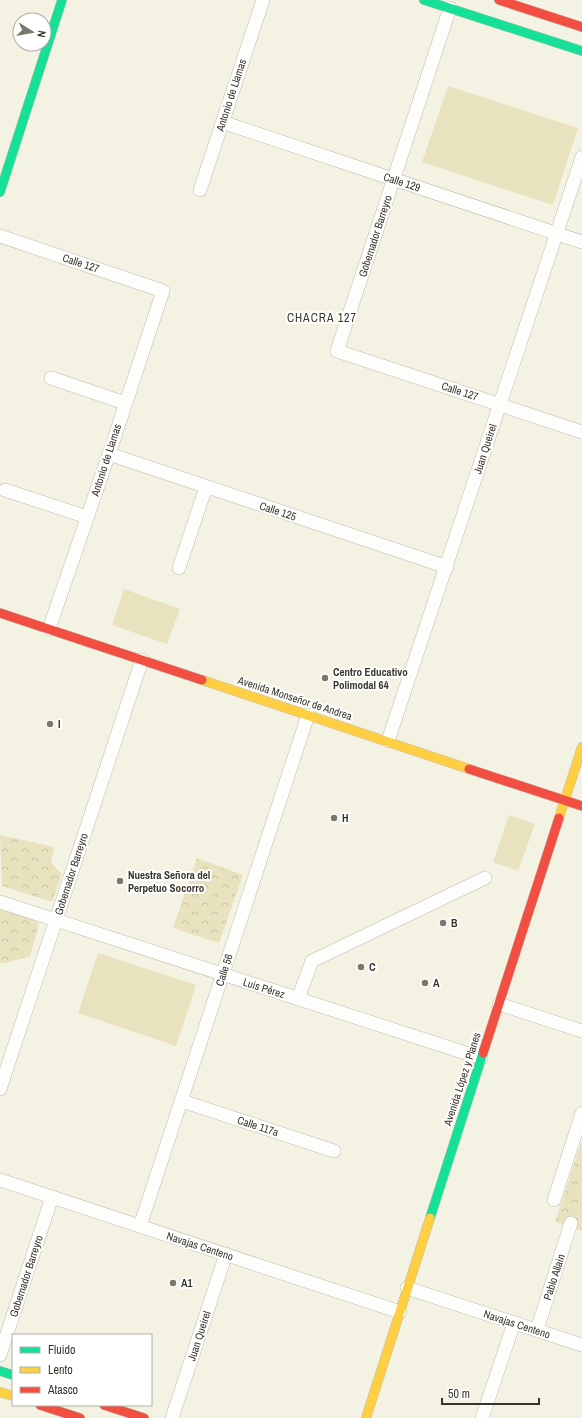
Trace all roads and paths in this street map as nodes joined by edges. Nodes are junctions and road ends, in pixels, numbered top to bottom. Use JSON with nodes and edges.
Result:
{"nodes":[{"id":1,"x":62,"y":0,"type":"edge"},
{"id":2,"x":263,"y":0,"type":"edge"},
{"id":3,"x":424,"y":0,"type":"edge"},
{"id":4,"x":500,"y":0,"type":"edge"},
{"id":5,"x":450,"y":8,"type":"junction"},
{"id":6,"x":582,"y":27,"type":"edge"},
{"id":7,"x":582,"y":51,"type":"edge"},
{"id":8,"x":222,"y":122,"type":"junction"},
{"id":9,"x":582,"y":157,"type":"edge"},
{"id":10,"x":393,"y":179,"type":"junction"},
{"id":11,"x":200,"y":190,"type":"dead end"},
{"id":12,"x":0,"y":192,"type":"edge"},
{"id":13,"x":557,"y":233,"type":"junction"},
{"id":14,"x":0,"y":236,"type":"edge"},
{"id":15,"x":582,"y":242,"type":"edge"},
{"id":16,"x":163,"y":290,"type":"joint"},
{"id":17,"x":337,"y":351,"type":"joint"},
{"id":18,"x":51,"y":378,"type":"dead end"},
{"id":19,"x":125,"y":403,"type":"junction"},
{"id":20,"x":500,"y":405,"type":"junction"},
{"id":21,"x":582,"y":432,"type":"edge"},
{"id":22,"x":109,"y":454,"type":"junction"},
{"id":23,"x":206,"y":487,"type":"junction"},
{"id":24,"x":5,"y":490,"type":"dead end"},
{"id":25,"x":87,"y":517,"type":"junction"},
{"id":26,"x":447,"y":567,"type":"junction"},
{"id":27,"x":179,"y":568,"type":"dead end"},
{"id":28,"x":0,"y":613,"type":"edge"},
{"id":29,"x":49,"y":629,"type":"junction"},
{"id":30,"x":142,"y":660,"type":"junction"},
{"id":31,"x":308,"y":715,"type":"junction"},
{"id":32,"x":388,"y":741,"type":"junction"},
{"id":33,"x":582,"y":747,"type":"edge"},
{"id":34,"x":565,"y":800,"type":"junction"},
{"id":35,"x":582,"y":806,"type":"edge"},
{"id":36,"x":485,"y":878,"type":"dead end"},
{"id":37,"x":0,"y":902,"type":"edge"},
{"id":38,"x":56,"y":920,"type":"junction"},
{"id":39,"x":223,"y":974,"type":"junction"},
{"id":40,"x":298,"y":999,"type":"junction"},
{"id":41,"x":499,"y":1004,"type":"junction"},
{"id":42,"x":582,"y":1031,"type":"edge"},
{"id":43,"x":482,"y":1058,"type":"junction"},
{"id":44,"x":0,"y":1089,"type":"edge"},
{"id":45,"x":182,"y":1101,"type":"junction"},
{"id":46,"x":582,"y":1113,"type":"edge"},
{"id":47,"x":334,"y":1151,"type":"dead end"},
{"id":48,"x":0,"y":1180,"type":"edge"},
{"id":49,"x":52,"y":1197,"type":"junction"},
{"id":50,"x":554,"y":1200,"type":"dead end"},
{"id":51,"x":571,"y":1224,"type":"dead end"},
{"id":52,"x":140,"y":1226,"type":"junction"},
{"id":53,"x":226,"y":1254,"type":"junction"},
{"id":54,"x":407,"y":1288,"type":"junction"},
{"id":55,"x":400,"y":1312,"type":"junction"},
{"id":56,"x":514,"y":1322,"type":"junction"},
{"id":57,"x":537,"y":1330,"type":"junction"},
{"id":58,"x":582,"y":1345,"type":"edge"},
{"id":59,"x":0,"y":1355,"type":"edge"},
{"id":60,"x":0,"y":1371,"type":"edge"},
{"id":61,"x":12,"y":1375,"type":"edge"},
{"id":62,"x":0,"y":1392,"type":"edge"},
{"id":63,"x":12,"y":1396,"type":"edge"},
{"id":64,"x":43,"y":1406,"type":"edge"},
{"id":65,"x":107,"y":1406,"type":"edge"},
{"id":66,"x":80,"y":1418,"type":"edge"},
{"id":67,"x":144,"y":1418,"type":"edge"},
{"id":68,"x":172,"y":1418,"type":"edge"},
{"id":69,"x":366,"y":1418,"type":"edge"},
{"id":70,"x":482,"y":1418,"type":"edge"}],
"edges":[{"from":1,"to":12,"type":"main road"},
{"from":2,"to":8,"type":"street","name":"Antonio de Llamas"},
{"from":3,"to":5,"type":"main road"},
{"from":4,"to":6,"type":"main road"},
{"from":5,"to":7,"type":"main road"},
{"from":5,"to":10,"type":"street","name":"Gobernador Barreyro"},
{"from":8,"to":10,"type":"street","name":"Calle 129"},
{"from":8,"to":11,"type":"street","name":"Antonio de Llamas"},
{"from":9,"to":13,"type":"street","name":"Juan Queirel"},
{"from":10,"to":13,"type":"street","name":"Calle 129"},
{"from":10,"to":17,"type":"street","name":"Gobernador Barreyro"},
{"from":13,"to":15,"type":"street","name":"Calle 129"},
{"from":13,"to":20,"type":"street","name":"Juan Queirel"},
{"from":14,"to":16,"type":"street","name":"Calle 127"},
{"from":16,"to":19,"type":"street","name":"Antonio de Llamas"},
{"from":17,"to":20,"type":"street","name":"Calle 127"},
{"from":18,"to":19,"type":"street"},
{"from":19,"to":22,"type":"street","name":"Antonio de Llamas"},
{"from":20,"to":21,"type":"street","name":"Calle 127"},
{"from":20,"to":26,"type":"street","name":"Juan Queirel"},
{"from":22,"to":23,"type":"street","name":"Calle 125"},
{"from":22,"to":25,"type":"street","name":"Antonio de Llamas"},
{"from":23,"to":26,"type":"street","name":"Calle 125"},
{"from":23,"to":27,"type":"street"},
{"from":24,"to":25,"type":"street"},
{"from":25,"to":29,"type":"street","name":"Antonio de Llamas"},
{"from":26,"to":32,"type":"street","name":"Juan Queirel"},
{"from":28,"to":29,"type":"main road","name":"Avenida Monseñor de Andrea"},
{"from":29,"to":30,"type":"main road","name":"Avenida Monseñor de Andrea"},
{"from":30,"to":31,"type":"main road","name":"Avenida Monseñor de Andrea"},
{"from":30,"to":38,"type":"street","name":"Gobernador Barreyro"},
{"from":31,"to":32,"type":"main road","name":"Avenida Monseñor de Andrea"},
{"from":31,"to":39,"type":"street","name":"Calle 56"},
{"from":32,"to":34,"type":"main road","name":"Avenida Monseñor de Andrea"},
{"from":33,"to":34,"type":"main road","name":"Avenida López y Planes"},
{"from":34,"to":35,"type":"main road","name":"Avenida Monseñor de Andrea"},
{"from":34,"to":41,"type":"main road","name":"Avenida López y Planes"},
{"from":36,"to":40,"type":"street"},
{"from":37,"to":38,"type":"street","name":"Luis Pérez"},
{"from":38,"to":39,"type":"street","name":"Luis Pérez"},
{"from":38,"to":44,"type":"street","name":"Gobernador Barreyro"},
{"from":39,"to":40,"type":"street","name":"Luis Pérez"},
{"from":39,"to":45,"type":"street","name":"Calle 56"},
{"from":40,"to":43,"type":"street","name":"Luis Pérez"},
{"from":41,"to":42,"type":"street"},
{"from":41,"to":43,"type":"main road","name":"Avenida López y Planes"},
{"from":43,"to":54,"type":"main road","name":"Avenida López y Planes"},
{"from":45,"to":47,"type":"street","name":"Calle 117a"},
{"from":45,"to":52,"type":"street","name":"Calle 56"},
{"from":46,"to":50,"type":"street"},
{"from":48,"to":49,"type":"street","name":"Navajas Centeno"},
{"from":49,"to":52,"type":"street","name":"Navajas Centeno"},
{"from":49,"to":59,"type":"street","name":"Gobernador Barreyro"},
{"from":51,"to":57,"type":"street","name":"Pablo Allain"},
{"from":52,"to":53,"type":"street","name":"Navajas Centeno"},
{"from":53,"to":55,"type":"street","name":"Navajas Centeno"},
{"from":53,"to":68,"type":"street","name":"Juan Queirel"},
{"from":54,"to":55,"type":"main road","name":"Avenida López y Planes"},
{"from":54,"to":56,"type":"street","name":"Navajas Centeno"},
{"from":55,"to":69,"type":"main road","name":"Avenida López y Planes"},
{"from":56,"to":57,"type":"street","name":"Navajas Centeno"},
{"from":56,"to":70,"type":"street"},
{"from":57,"to":58,"type":"street","name":"Navajas Centeno"},
{"from":60,"to":61,"type":"main road"},
{"from":62,"to":63,"type":"main road"},
{"from":64,"to":66,"type":"main road"},
{"from":65,"to":67,"type":"main road"}]}
